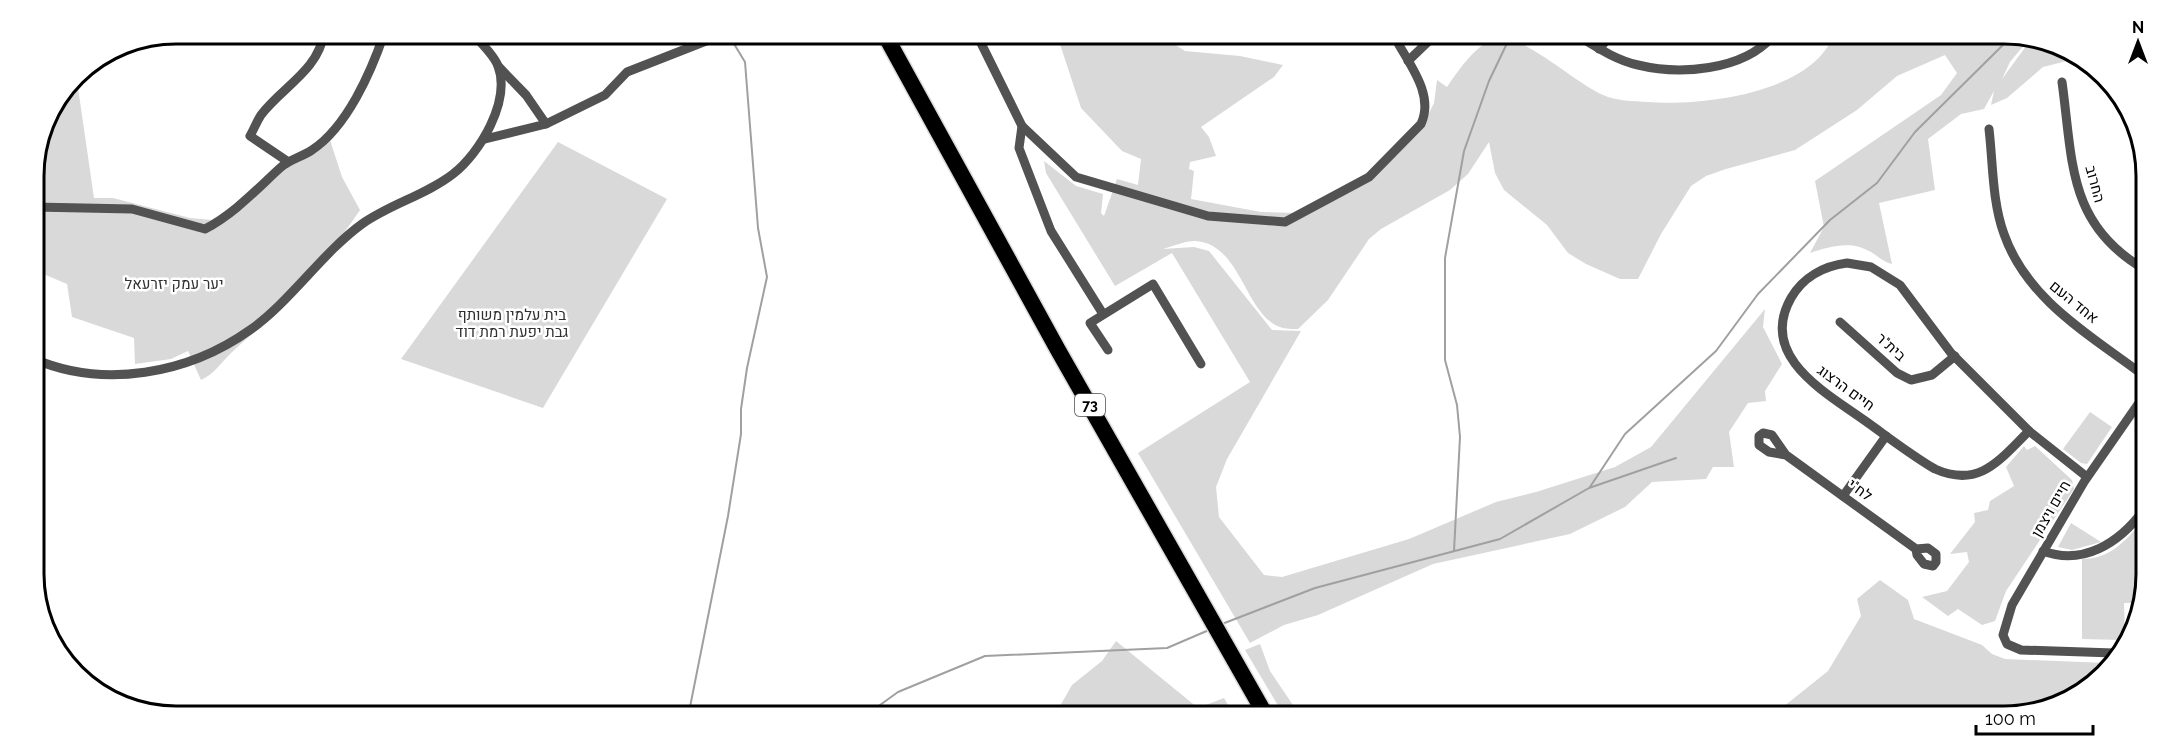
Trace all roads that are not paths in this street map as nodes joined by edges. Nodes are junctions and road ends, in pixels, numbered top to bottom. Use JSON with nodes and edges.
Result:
{"nodes":[{"id":1,"x":320,"y":44,"type":"edge"},
{"id":2,"x":380,"y":44,"type":"edge"},
{"id":3,"x":481,"y":44,"type":"edge"},
{"id":4,"x":698,"y":44,"type":"edge"},
{"id":5,"x":890,"y":44,"type":"edge"},
{"id":6,"x":894,"y":44,"type":"edge"},
{"id":7,"x":981,"y":44,"type":"edge"},
{"id":8,"x":1398,"y":44,"type":"edge"},
{"id":9,"x":1426,"y":44,"type":"edge"},
{"id":10,"x":1591,"y":44,"type":"edge"},
{"id":11,"x":1603,"y":44,"type":"edge"},
{"id":12,"x":1764,"y":44,"type":"edge"},
{"id":13,"x":1599,"y":49,"type":"junction"},
{"id":14,"x":1408,"y":61,"type":"junction"},
{"id":15,"x":498,"y":66,"type":"junction"},
{"id":16,"x":2062,"y":82,"type":"dead end"},
{"id":17,"x":918,"y":93,"type":"junction"},
{"id":18,"x":546,"y":124,"type":"junction"},
{"id":19,"x":1022,"y":126,"type":"junction"},
{"id":20,"x":1989,"y":129,"type":"dead end"},
{"id":21,"x":485,"y":139,"type":"junction"},
{"id":22,"x":287,"y":161,"type":"junction"},
{"id":23,"x":44,"y":207,"type":"edge"},
{"id":24,"x":2136,"y":264,"type":"edge"},
{"id":25,"x":1103,"y":314,"type":"junction"},
{"id":26,"x":1840,"y":322,"type":"dead end"},
{"id":27,"x":1108,"y":350,"type":"dead end"},
{"id":28,"x":1955,"y":356,"type":"junction"},
{"id":29,"x":44,"y":363,"type":"edge"},
{"id":30,"x":1201,"y":364,"type":"dead end"},
{"id":31,"x":2136,"y":370,"type":"edge"},
{"id":32,"x":2136,"y":407,"type":"edge"},
{"id":33,"x":2029,"y":431,"type":"junction"},
{"id":34,"x":1886,"y":436,"type":"junction"},
{"id":35,"x":1786,"y":455,"type":"dead end"},
{"id":36,"x":2087,"y":477,"type":"junction"},
{"id":37,"x":1843,"y":496,"type":"junction"},
{"id":38,"x":2136,"y":519,"type":"edge"},
{"id":39,"x":1916,"y":549,"type":"dead end"},
{"id":40,"x":2043,"y":551,"type":"junction"},
{"id":41,"x":2110,"y":652,"type":"edge"},
{"id":42,"x":1260,"y":705,"type":"edge"}],
"edges":[{"from":1,"to":22,"type":"street"},
{"from":2,"to":22,"type":"street"},
{"from":3,"to":15,"type":"street"},
{"from":4,"to":18,"type":"street"},
{"from":5,"to":17,"type":"highway","number":"73"},
{"from":6,"to":17,"type":"highway","number":"73"},
{"from":7,"to":19,"type":"street"},
{"from":8,"to":14,"type":"street"},
{"from":9,"to":14,"type":"street"},
{"from":10,"to":13,"type":"street"},
{"from":11,"to":13,"type":"street"},
{"from":12,"to":13,"type":"street"},
{"from":14,"to":19,"type":"street"},
{"from":15,"to":18,"type":"street"},
{"from":15,"to":21,"type":"street"},
{"from":16,"to":24,"type":"street","name":"החרוב"},
{"from":17,"to":42,"type":"highway","number":"73"},
{"from":18,"to":21,"type":"street"},
{"from":19,"to":25,"type":"street"},
{"from":20,"to":31,"type":"street","name":"אחד העם"},
{"from":21,"to":29,"type":"street"},
{"from":22,"to":23,"type":"street"},
{"from":25,"to":27,"type":"street"},
{"from":25,"to":30,"type":"street"},
{"from":26,"to":28,"type":"street","name":"בית\"ר"},
{"from":28,"to":33,"type":"street","name":"חיים הרצוג"},
{"from":28,"to":34,"type":"street","name":"חיים הרצוג"},
{"from":32,"to":36,"type":"street","name":"חיים ויצמן"},
{"from":33,"to":34,"type":"street","name":"חיים הרצוג"},
{"from":33,"to":36,"type":"street","name":"חיים הרצוג"},
{"from":34,"to":37,"type":"street"},
{"from":35,"to":37,"type":"street","name":"לח\"י"},
{"from":36,"to":40,"type":"street","name":"חיים ויצמן"},
{"from":37,"to":39,"type":"street","name":"לח\"י"},
{"from":38,"to":40,"type":"street"},
{"from":40,"to":41,"type":"street","name":"חיים ויצמן"}]}
